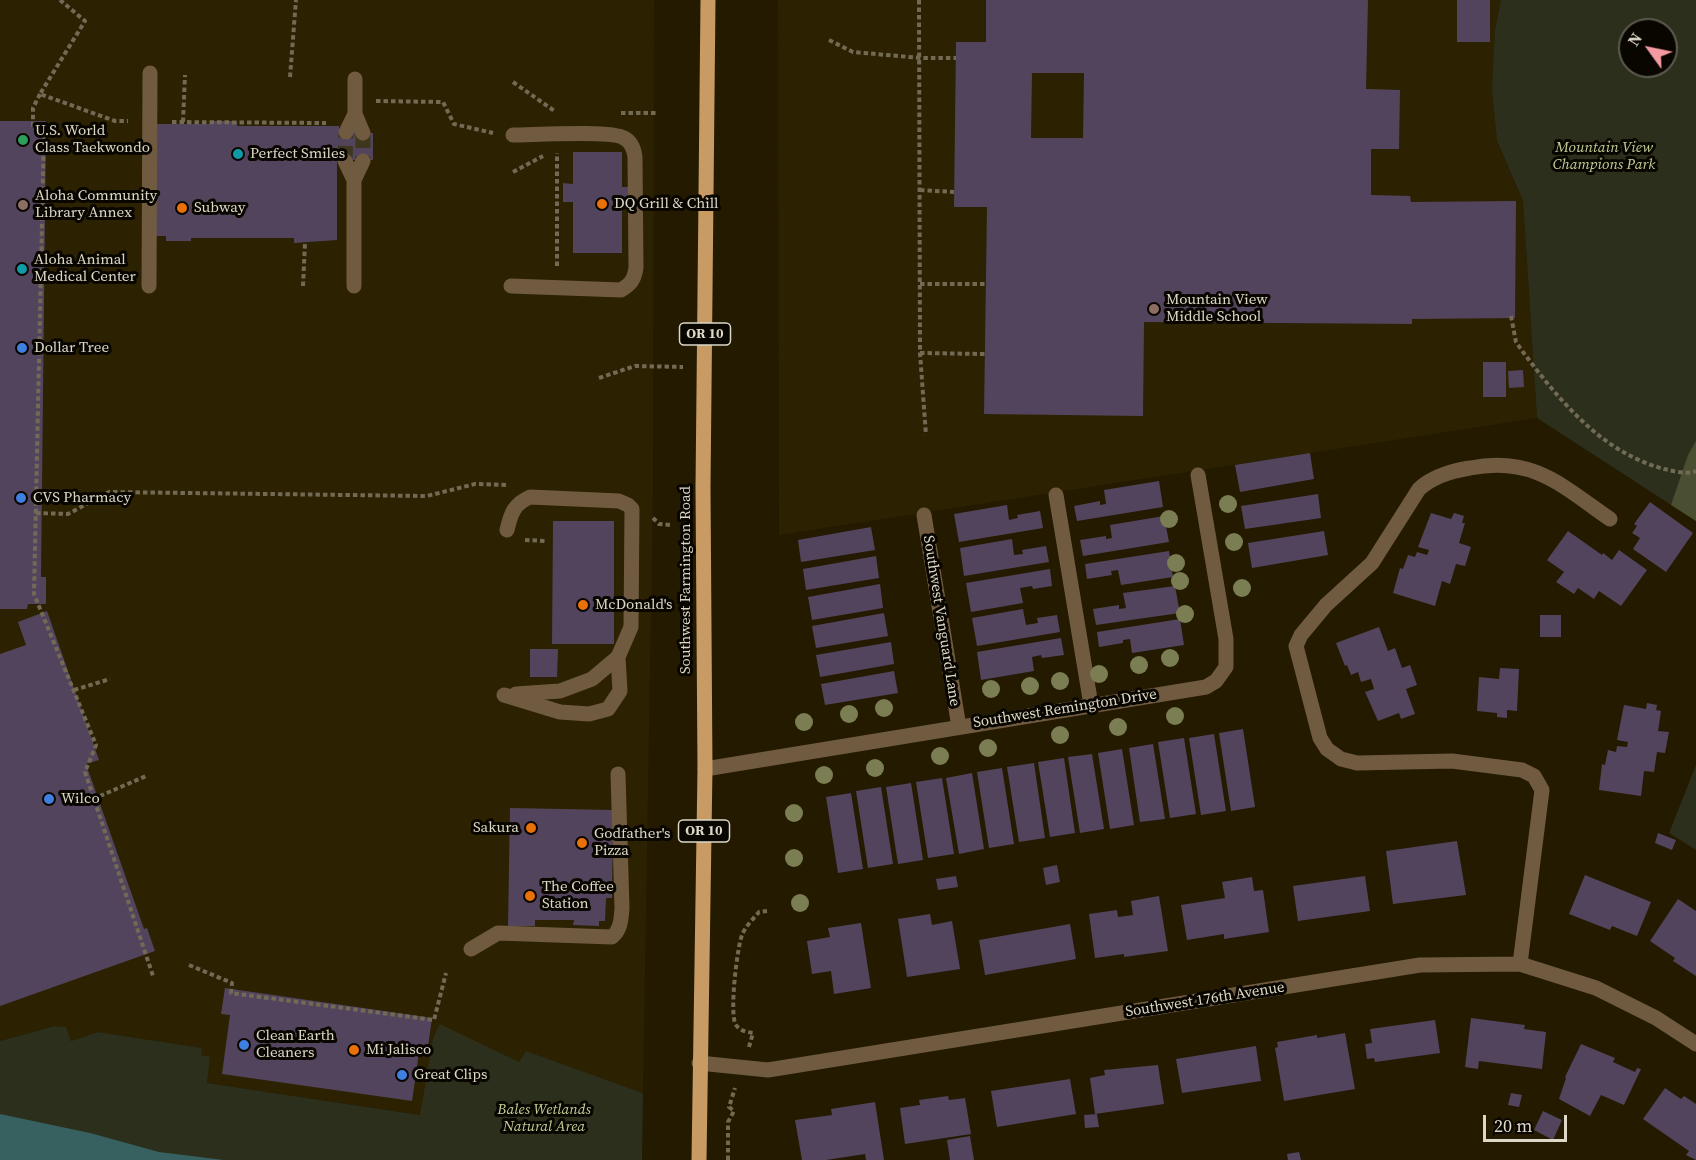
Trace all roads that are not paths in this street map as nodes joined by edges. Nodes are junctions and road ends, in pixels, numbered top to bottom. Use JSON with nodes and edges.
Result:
{"nodes":[{"id":1,"x":708,"y":0,"type":"edge"},
{"id":2,"x":150,"y":74,"type":"dead end"},
{"id":3,"x":355,"y":79,"type":"dead end"},
{"id":4,"x":355,"y":107,"type":"junction"},
{"id":5,"x":340,"y":128,"type":"tunnel mouth"},
{"id":6,"x":363,"y":133,"type":"tunnel mouth"},
{"id":7,"x":508,"y":135,"type":"road end"},
{"id":8,"x":345,"y":161,"type":"tunnel mouth"},
{"id":9,"x":363,"y":161,"type":"tunnel mouth"},
{"id":10,"x":354,"y":180,"type":"junction"},
{"id":11,"x":149,"y":286,"type":"dead end"},
{"id":12,"x":354,"y":286,"type":"dead end"},
{"id":13,"x":511,"y":286,"type":"dead end"},
{"id":14,"x":1198,"y":475,"type":"dead end"},
{"id":15,"x":1056,"y":495,"type":"dead end"},
{"id":16,"x":924,"y":515,"type":"dead end"},
{"id":17,"x":1610,"y":519,"type":"dead end"},
{"id":18,"x":507,"y":530,"type":"dead end"},
{"id":19,"x":618,"y":657,"type":"junction"},
{"id":20,"x":1091,"y":705,"type":"junction"},
{"id":21,"x":959,"y":727,"type":"junction"},
{"id":22,"x":705,"y":769,"type":"junction"},
{"id":23,"x":618,"y":774,"type":"dead end"},
{"id":24,"x":471,"y":949,"type":"dead end"},
{"id":25,"x":1520,"y":964,"type":"junction"},
{"id":26,"x":1696,"y":1044,"type":"edge"},
{"id":27,"x":699,"y":1063,"type":"junction"},
{"id":28,"x":699,"y":1160,"type":"edge"}],
"edges":[{"from":1,"to":22,"type":"main road","name":"Southwest Farmington Road","number":"OR 10"},
{"from":2,"to":11,"type":"street"},
{"from":3,"to":4,"type":"street"},
{"from":4,"to":5,"type":"street"},
{"from":4,"to":6,"type":"street"},
{"from":7,"to":13,"type":"street"},
{"from":8,"to":10,"type":"street"},
{"from":9,"to":10,"type":"street"},
{"from":10,"to":12,"type":"street"},
{"from":14,"to":20,"type":"street","name":"Southwest Remington Drive"},
{"from":15,"to":20,"type":"street"},
{"from":16,"to":21,"type":"street","name":"Southwest Vanguard Lane"},
{"from":17,"to":25,"type":"street"},
{"from":18,"to":19,"type":"street"},
{"from":19,"to":19,"type":"street"},
{"from":20,"to":21,"type":"street","name":"Southwest Remington Drive"},
{"from":21,"to":22,"type":"street","name":"Southwest Remington Drive"},
{"from":22,"to":27,"type":"main road","name":"Southwest Farmington Road","number":"OR 10"},
{"from":23,"to":24,"type":"street"},
{"from":25,"to":26,"type":"street","name":"Southwest 176th Avenue"},
{"from":25,"to":27,"type":"street","name":"Southwest 176th Avenue"},
{"from":27,"to":28,"type":"main road","name":"Southwest Farmington Road","number":"OR 10"}]}
